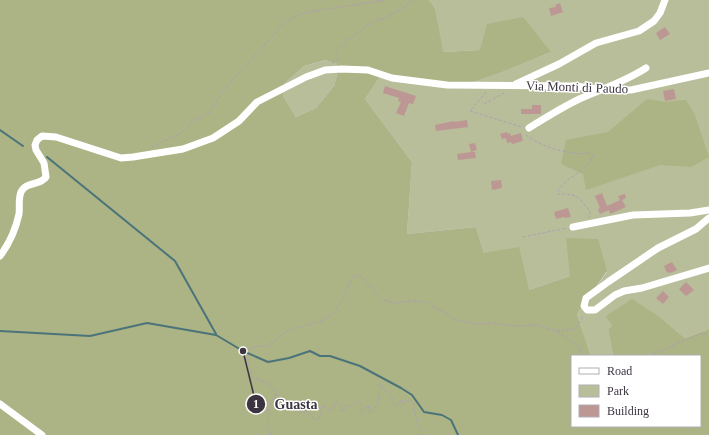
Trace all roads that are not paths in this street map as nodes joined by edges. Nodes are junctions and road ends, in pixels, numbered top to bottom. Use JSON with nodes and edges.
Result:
{"nodes":[{"id":1,"x":665,"y":0,"type":"edge"},
{"id":2,"x":646,"y":68,"type":"dead end"},
{"id":3,"x":709,"y":73,"type":"edge"},
{"id":4,"x":516,"y":84,"type":"junction"},
{"id":5,"x":603,"y":90,"type":"junction"},
{"id":6,"x":529,"y":128,"type":"road end"},
{"id":7,"x":709,"y":210,"type":"edge"},
{"id":8,"x":709,"y":218,"type":"edge"},
{"id":9,"x":573,"y":227,"type":"road end"},
{"id":10,"x":0,"y":256,"type":"edge"},
{"id":11,"x":709,"y":268,"type":"edge"},
{"id":12,"x":0,"y":404,"type":"edge"},
{"id":13,"x":42,"y":435,"type":"edge"}],
"edges":[{"from":1,"to":4,"type":"street"},
{"from":2,"to":5,"type":"street"},
{"from":3,"to":5,"type":"street","name":"Via Monti di Paudo"},
{"from":4,"to":5,"type":"street","name":"Via Monti di Paudo"},
{"from":4,"to":10,"type":"street","name":"Via Monti di Paudo"},
{"from":5,"to":6,"type":"street"},
{"from":7,"to":9,"type":"street"},
{"from":8,"to":11,"type":"street"},
{"from":12,"to":13,"type":"street"}]}
